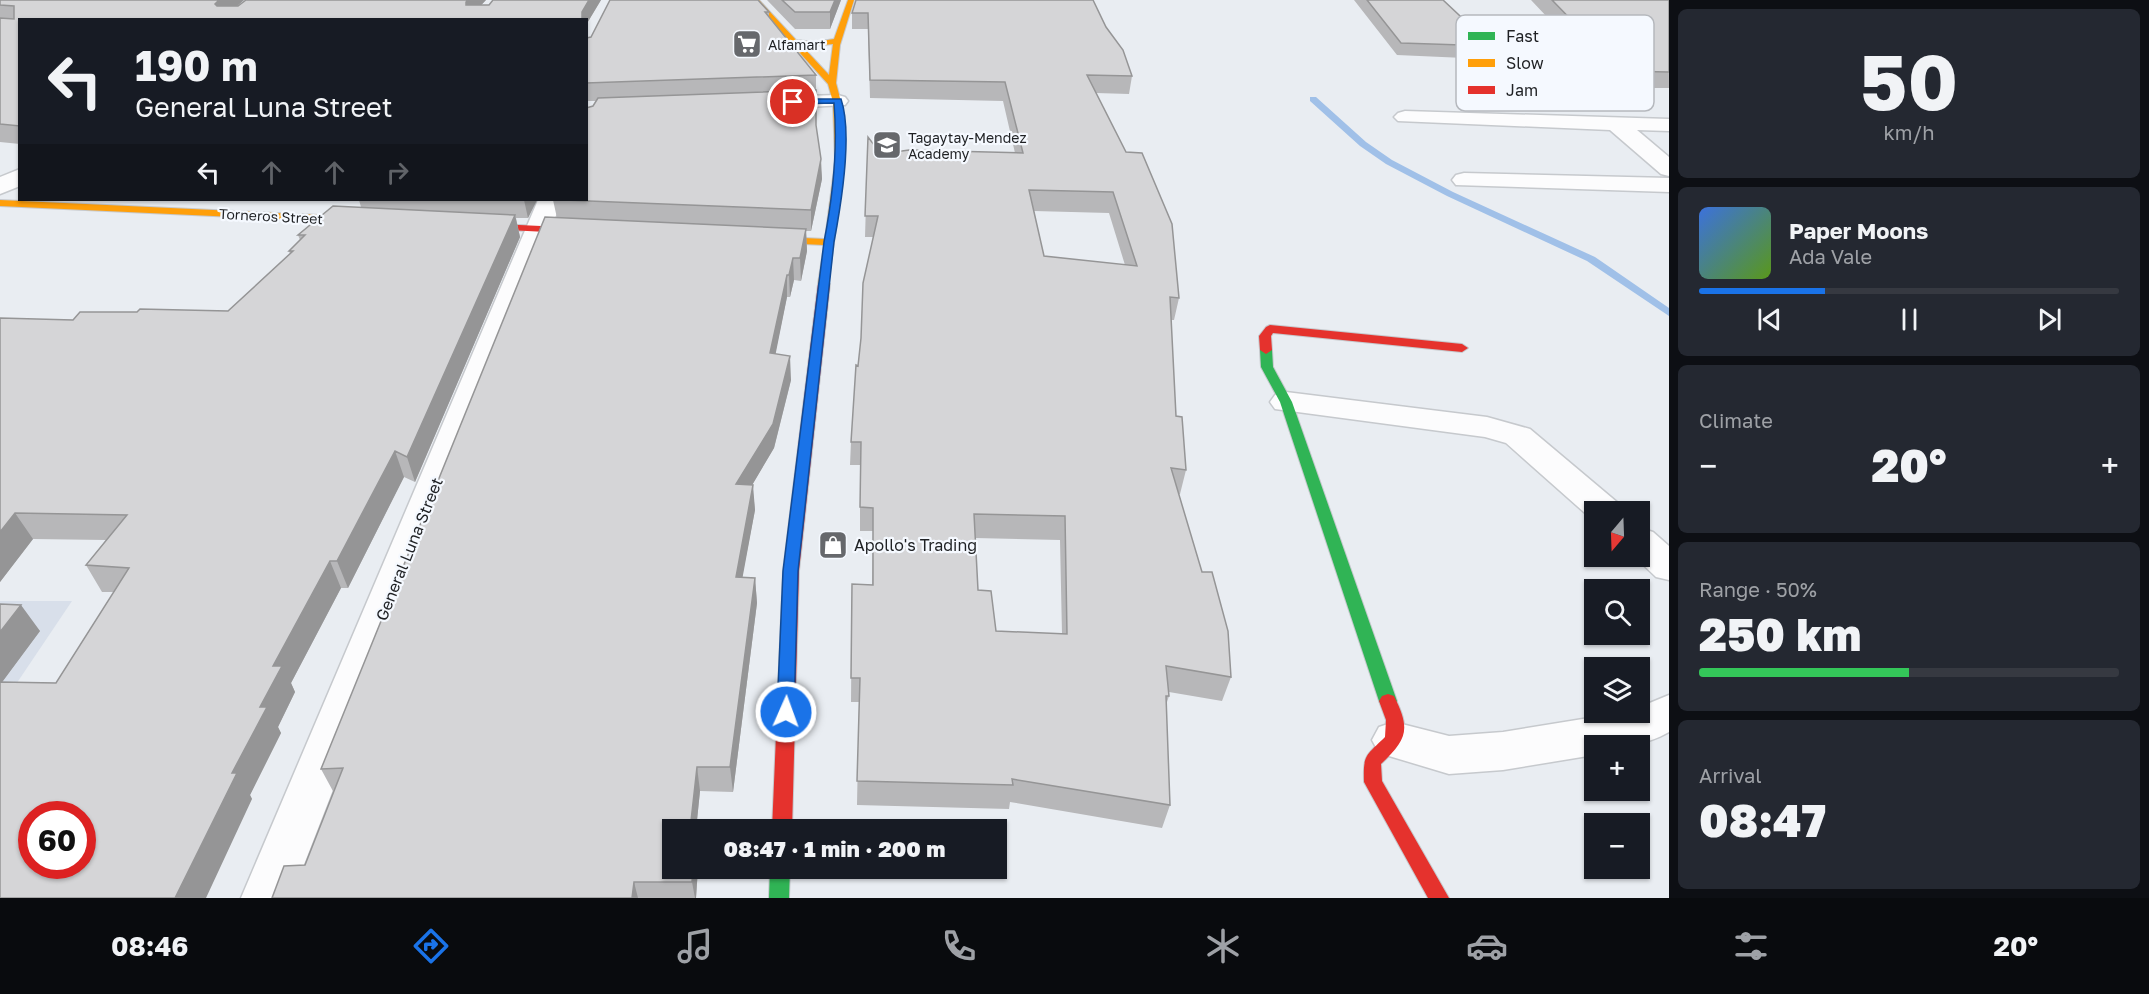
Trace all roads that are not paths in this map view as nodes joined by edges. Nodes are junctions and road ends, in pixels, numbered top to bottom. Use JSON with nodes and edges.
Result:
{"nodes":[{"id":1,"x":755,"y":0,"type":"edge"},
{"id":2,"x":850,"y":0,"type":"edge"},
{"id":3,"x":838,"y":41,"type":"junction"},
{"id":4,"x":792,"y":42,"type":"junction"},
{"id":5,"x":835,"y":92,"type":"junction"},
{"id":6,"x":756,"y":103,"type":"edge"},
{"id":7,"x":1405,"y":117,"type":"dead end"},
{"id":8,"x":1615,"y":123,"type":"junction"},
{"id":9,"x":1669,"y":125,"type":"edge"},
{"id":10,"x":1669,"y":169,"type":"edge"},
{"id":11,"x":18,"y":177,"type":"edge"},
{"id":12,"x":1464,"y":180,"type":"dead end"},
{"id":13,"x":1669,"y":185,"type":"edge"},
{"id":14,"x":0,"y":187,"type":"edge"},
{"id":15,"x":0,"y":203,"type":"edge"},
{"id":16,"x":544,"y":214,"type":"edge"},
{"id":17,"x":371,"y":221,"type":"edge"},
{"id":18,"x":455,"y":225,"type":"edge"},
{"id":19,"x":597,"y":231,"type":"edge"},
{"id":20,"x":748,"y":238,"type":"edge"},
{"id":21,"x":829,"y":242,"type":"junction"},
{"id":22,"x":1462,"y":348,"type":"dead end"},
{"id":23,"x":1286,"y":402,"type":"junction"},
{"id":24,"x":1593,"y":501,"type":"edge"},
{"id":25,"x":1650,"y":550,"type":"edge"},
{"id":26,"x":1669,"y":567,"type":"edge"},
{"id":27,"x":1669,"y":712,"type":"edge"},
{"id":28,"x":1394,"y":740,"type":"junction"},
{"id":29,"x":782,"y":819,"type":"edge"},
{"id":30,"x":780,"y":879,"type":"edge"},
{"id":31,"x":266,"y":898,"type":"edge"},
{"id":32,"x":779,"y":898,"type":"edge"},
{"id":33,"x":1439,"y":898,"type":"edge"}],
"edges":[{"from":1,"to":4,"type":"main road"},
{"from":2,"to":3,"type":"main road"},
{"from":3,"to":4,"type":"main road"},
{"from":3,"to":5,"type":"main road"},
{"from":4,"to":5,"type":"main road"},
{"from":5,"to":6,"type":"street"},
{"from":5,"to":21,"type":"main road"},
{"from":7,"to":8,"type":"street"},
{"from":8,"to":9,"type":"street"},
{"from":8,"to":10,"type":"street"},
{"from":11,"to":14,"type":"street"},
{"from":12,"to":13,"type":"street"},
{"from":15,"to":17,"type":"main road","name":"Torneros Street"},
{"from":16,"to":18,"type":"main road"},
{"from":16,"to":19,"type":"main road"},
{"from":16,"to":31,"type":"street","name":"General Luna Street"},
{"from":20,"to":21,"type":"main road"},
{"from":21,"to":29,"type":"main road"},
{"from":22,"to":23,"type":"main road"},
{"from":23,"to":24,"type":"street"},
{"from":23,"to":28,"type":"main road"},
{"from":25,"to":26,"type":"street"},
{"from":27,"to":28,"type":"street"},
{"from":28,"to":33,"type":"main road"},
{"from":30,"to":32,"type":"main road"}]}
